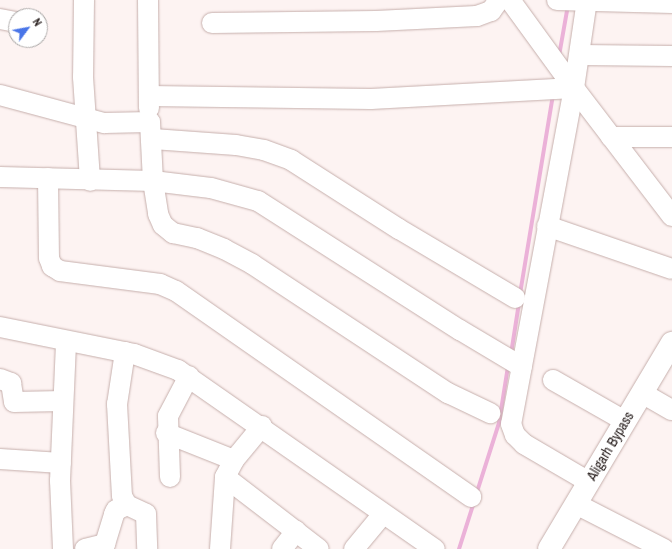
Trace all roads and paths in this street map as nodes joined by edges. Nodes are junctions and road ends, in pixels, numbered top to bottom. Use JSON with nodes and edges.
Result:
{"nodes":[{"id":1,"x":82,"y":0,"type":"edge"},
{"id":2,"x":148,"y":0,"type":"edge"},
{"id":3,"x":574,"y":1,"type":"edge"},
{"id":4,"x":496,"y":3,"type":"edge"},
{"id":5,"x":672,"y":3,"type":"edge"},
{"id":6,"x":212,"y":23,"type":"dead end"},
{"id":7,"x":580,"y":55,"type":"junction"},
{"id":8,"x":672,"y":56,"type":"edge"},
{"id":9,"x":559,"y":89,"type":"junction"},
{"id":10,"x":0,"y":95,"type":"edge"},
{"id":11,"x":149,"y":96,"type":"junction"},
{"id":12,"x":85,"y":117,"type":"junction"},
{"id":13,"x":152,"y":130,"type":"junction"},
{"id":14,"x":611,"y":137,"type":"junction"},
{"id":15,"x":672,"y":137,"type":"edge"},
{"id":16,"x":0,"y":177,"type":"edge"},
{"id":17,"x":48,"y":178,"type":"junction"},
{"id":18,"x":90,"y":181,"type":"junction"},
{"id":19,"x":154,"y":181,"type":"junction"},
{"id":20,"x":672,"y":216,"type":"edge"},
{"id":21,"x":547,"y":226,"type":"junction"},
{"id":22,"x":672,"y":269,"type":"edge"},
{"id":23,"x":515,"y":298,"type":"dead end"},
{"id":24,"x":0,"y":327,"type":"edge"},
{"id":25,"x":66,"y":341,"type":"junction"},
{"id":26,"x":670,"y":349,"type":"edge"},
{"id":27,"x":125,"y":352,"type":"junction"},
{"id":28,"x":514,"y":362,"type":"junction"},
{"id":29,"x":189,"y":376,"type":"junction"},
{"id":30,"x":0,"y":379,"type":"edge"},
{"id":31,"x":553,"y":380,"type":"dead end"},
{"id":32,"x":642,"y":393,"type":"junction"},
{"id":33,"x":63,"y":402,"type":"junction"},
{"id":34,"x":672,"y":410,"type":"edge"},
{"id":35,"x":490,"y":413,"type":"dead end"},
{"id":36,"x":625,"y":421,"type":"junction"},
{"id":37,"x":262,"y":426,"type":"junction"},
{"id":38,"x":166,"y":433,"type":"junction"},
{"id":39,"x":0,"y":459,"type":"edge"},
{"id":40,"x":61,"y":463,"type":"junction"},
{"id":41,"x":230,"y":468,"type":"junction"},
{"id":42,"x":170,"y":476,"type":"dead end"},
{"id":43,"x":589,"y":482,"type":"junction"},
{"id":44,"x":471,"y":497,"type":"dead end"},
{"id":45,"x":576,"y":504,"type":"junction"},
{"id":46,"x":127,"y":505,"type":"junction"},
{"id":47,"x":383,"y":514,"type":"junction"},
{"id":48,"x":296,"y":531,"type":"junction"},
{"id":49,"x":63,"y":549,"type":"edge"},
{"id":50,"x":85,"y":549,"type":"edge"},
{"id":51,"x":148,"y":549,"type":"edge"},
{"id":52,"x":220,"y":549,"type":"edge"},
{"id":53,"x":282,"y":549,"type":"edge"},
{"id":54,"x":319,"y":549,"type":"edge"},
{"id":55,"x":354,"y":549,"type":"edge"},
{"id":56,"x":435,"y":549,"type":"edge"},
{"id":57,"x":549,"y":549,"type":"edge"},
{"id":58,"x":664,"y":549,"type":"edge"}],
"edges":[{"from":1,"to":12,"type":"street"},
{"from":2,"to":11,"type":"street"},
{"from":3,"to":5,"type":"street"},
{"from":3,"to":7,"type":"street"},
{"from":4,"to":6,"type":"street"},
{"from":4,"to":9,"type":"street"},
{"from":7,"to":8,"type":"street"},
{"from":7,"to":9,"type":"street"},
{"from":9,"to":11,"type":"street"},
{"from":9,"to":14,"type":"street"},
{"from":9,"to":21,"type":"street"},
{"from":10,"to":12,"type":"street"},
{"from":11,"to":13,"type":"street"},
{"from":12,"to":13,"type":"street"},
{"from":12,"to":18,"type":"street"},
{"from":13,"to":19,"type":"street"},
{"from":13,"to":23,"type":"street"},
{"from":14,"to":15,"type":"street"},
{"from":14,"to":20,"type":"street"},
{"from":16,"to":17,"type":"street"},
{"from":17,"to":18,"type":"street"},
{"from":17,"to":44,"type":"street"},
{"from":18,"to":19,"type":"street"},
{"from":19,"to":28,"type":"street"},
{"from":19,"to":35,"type":"street"},
{"from":21,"to":22,"type":"street"},
{"from":21,"to":28,"type":"street"},
{"from":24,"to":25,"type":"street"},
{"from":25,"to":27,"type":"street"},
{"from":25,"to":33,"type":"street"},
{"from":26,"to":32,"type":"highway","name":"Aligarh Bypass"},
{"from":27,"to":29,"type":"street"},
{"from":27,"to":46,"type":"street"},
{"from":28,"to":43,"type":"street"},
{"from":29,"to":37,"type":"street"},
{"from":29,"to":38,"type":"street"},
{"from":30,"to":33,"type":"street"},
{"from":31,"to":36,"type":"street"},
{"from":32,"to":34,"type":"street"},
{"from":32,"to":36,"type":"highway","name":"Aligarh Bypass"},
{"from":33,"to":40,"type":"street"},
{"from":36,"to":43,"type":"highway","name":"Aligarh Bypass"},
{"from":37,"to":41,"type":"street"},
{"from":37,"to":47,"type":"street"},
{"from":38,"to":41,"type":"street"},
{"from":38,"to":42,"type":"street"},
{"from":39,"to":40,"type":"street"},
{"from":40,"to":49,"type":"street"},
{"from":41,"to":48,"type":"street"},
{"from":41,"to":52,"type":"street"},
{"from":43,"to":45,"type":"highway","name":"Aligarh Bypass"},
{"from":45,"to":57,"type":"highway","name":"Aligarh Bypass"},
{"from":45,"to":58,"type":"street"},
{"from":46,"to":50,"type":"street"},
{"from":46,"to":51,"type":"street"},
{"from":47,"to":55,"type":"street"},
{"from":47,"to":56,"type":"street"},
{"from":48,"to":53,"type":"street"},
{"from":48,"to":54,"type":"street"}]}
